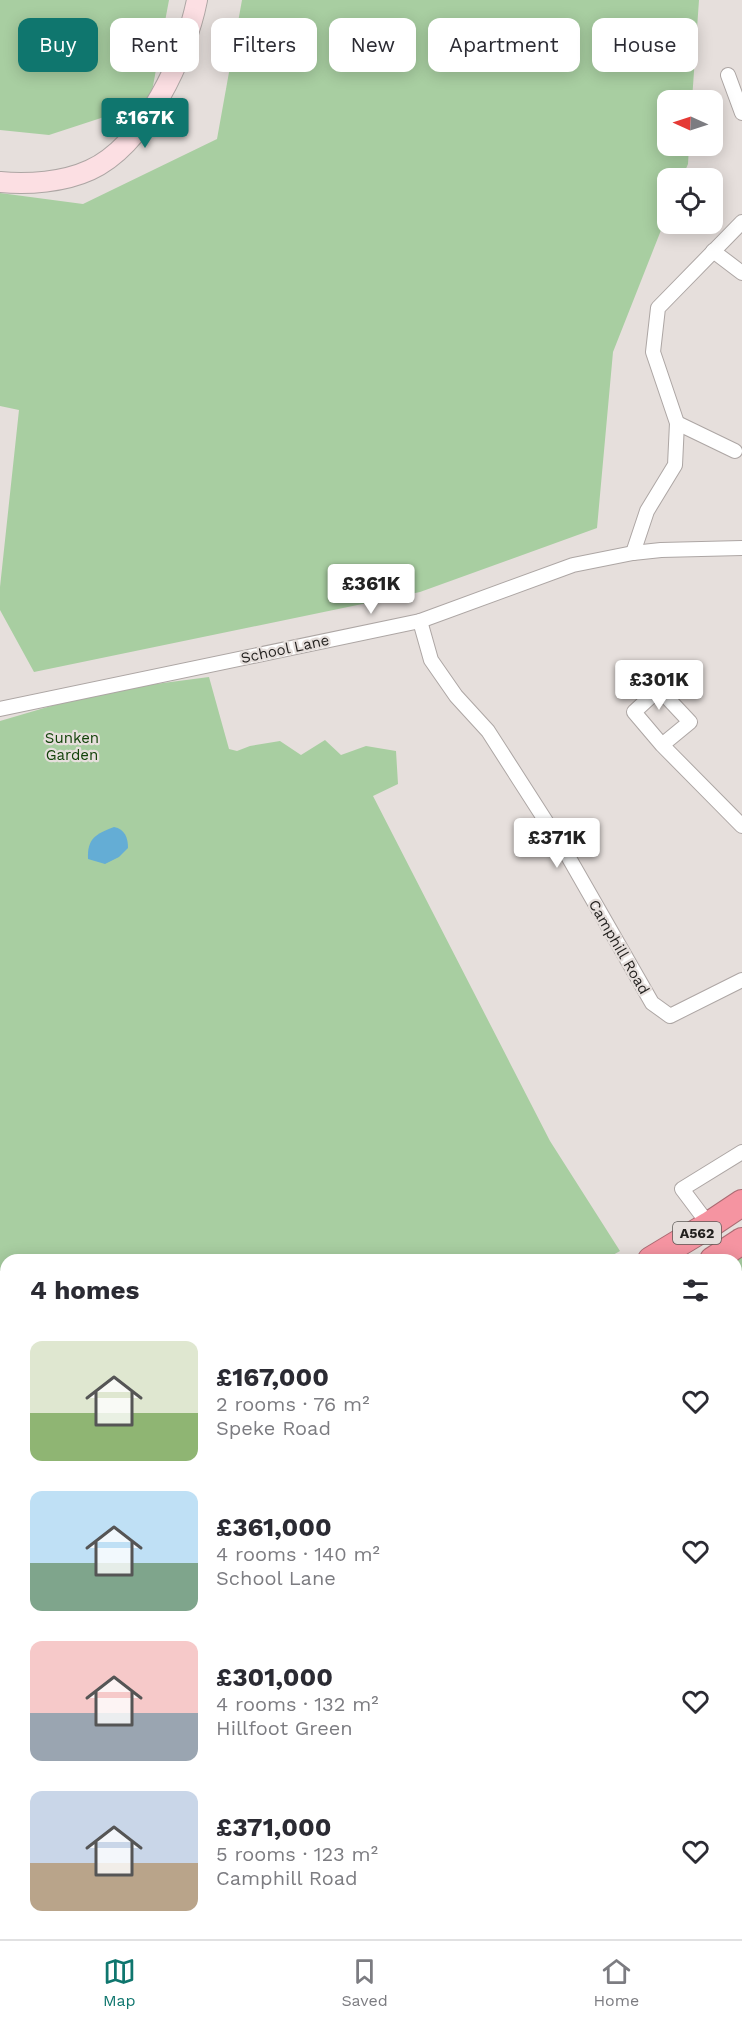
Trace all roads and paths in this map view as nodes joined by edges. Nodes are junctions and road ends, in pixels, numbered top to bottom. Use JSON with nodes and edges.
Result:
{"nodes":[{"id":1,"x":197,"y":0,"type":"edge"},
{"id":2,"x":729,"y":75,"type":"dead end"},
{"id":3,"x":742,"y":113,"type":"edge"},
{"id":4,"x":0,"y":182,"type":"edge"},
{"id":5,"x":742,"y":222,"type":"edge"},
{"id":6,"x":713,"y":251,"type":"junction"},
{"id":7,"x":742,"y":273,"type":"edge"},
{"id":8,"x":677,"y":423,"type":"junction"},
{"id":9,"x":735,"y":451,"type":"dead end"},
{"id":10,"x":742,"y":548,"type":"edge"},
{"id":11,"x":633,"y":553,"type":"junction"},
{"id":12,"x":420,"y":621,"type":"junction"},
{"id":13,"x":0,"y":709,"type":"edge"},
{"id":14,"x":662,"y":745,"type":"dead end"},
{"id":15,"x":742,"y":826,"type":"edge"},
{"id":16,"x":742,"y":980,"type":"edge"},
{"id":17,"x":742,"y":1152,"type":"edge"},
{"id":18,"x":742,"y":1203,"type":"edge"},
{"id":19,"x":710,"y":1225,"type":"junction"},
{"id":20,"x":742,"y":1241,"type":"edge"},
{"id":21,"x":661,"y":1254,"type":"edge"},
{"id":22,"x":722,"y":1254,"type":"edge"}],
"edges":[{"from":1,"to":4,"type":"street"},
{"from":2,"to":3,"type":"street"},
{"from":5,"to":6,"type":"street"},
{"from":6,"to":7,"type":"street"},
{"from":6,"to":8,"type":"street"},
{"from":8,"to":9,"type":"street"},
{"from":8,"to":11,"type":"street"},
{"from":10,"to":11,"type":"street","name":"School Lane"},
{"from":11,"to":12,"type":"street","name":"School Lane"},
{"from":12,"to":13,"type":"street","name":"School Lane"},
{"from":12,"to":16,"type":"street","name":"Camphill Road"},
{"from":14,"to":15,"type":"street"},
{"from":17,"to":19,"type":"street"},
{"from":18,"to":19,"type":"highway","number":"A562"},
{"from":19,"to":21,"type":"highway","number":"A562"},
{"from":20,"to":22,"type":"highway","number":"A562"}]}
